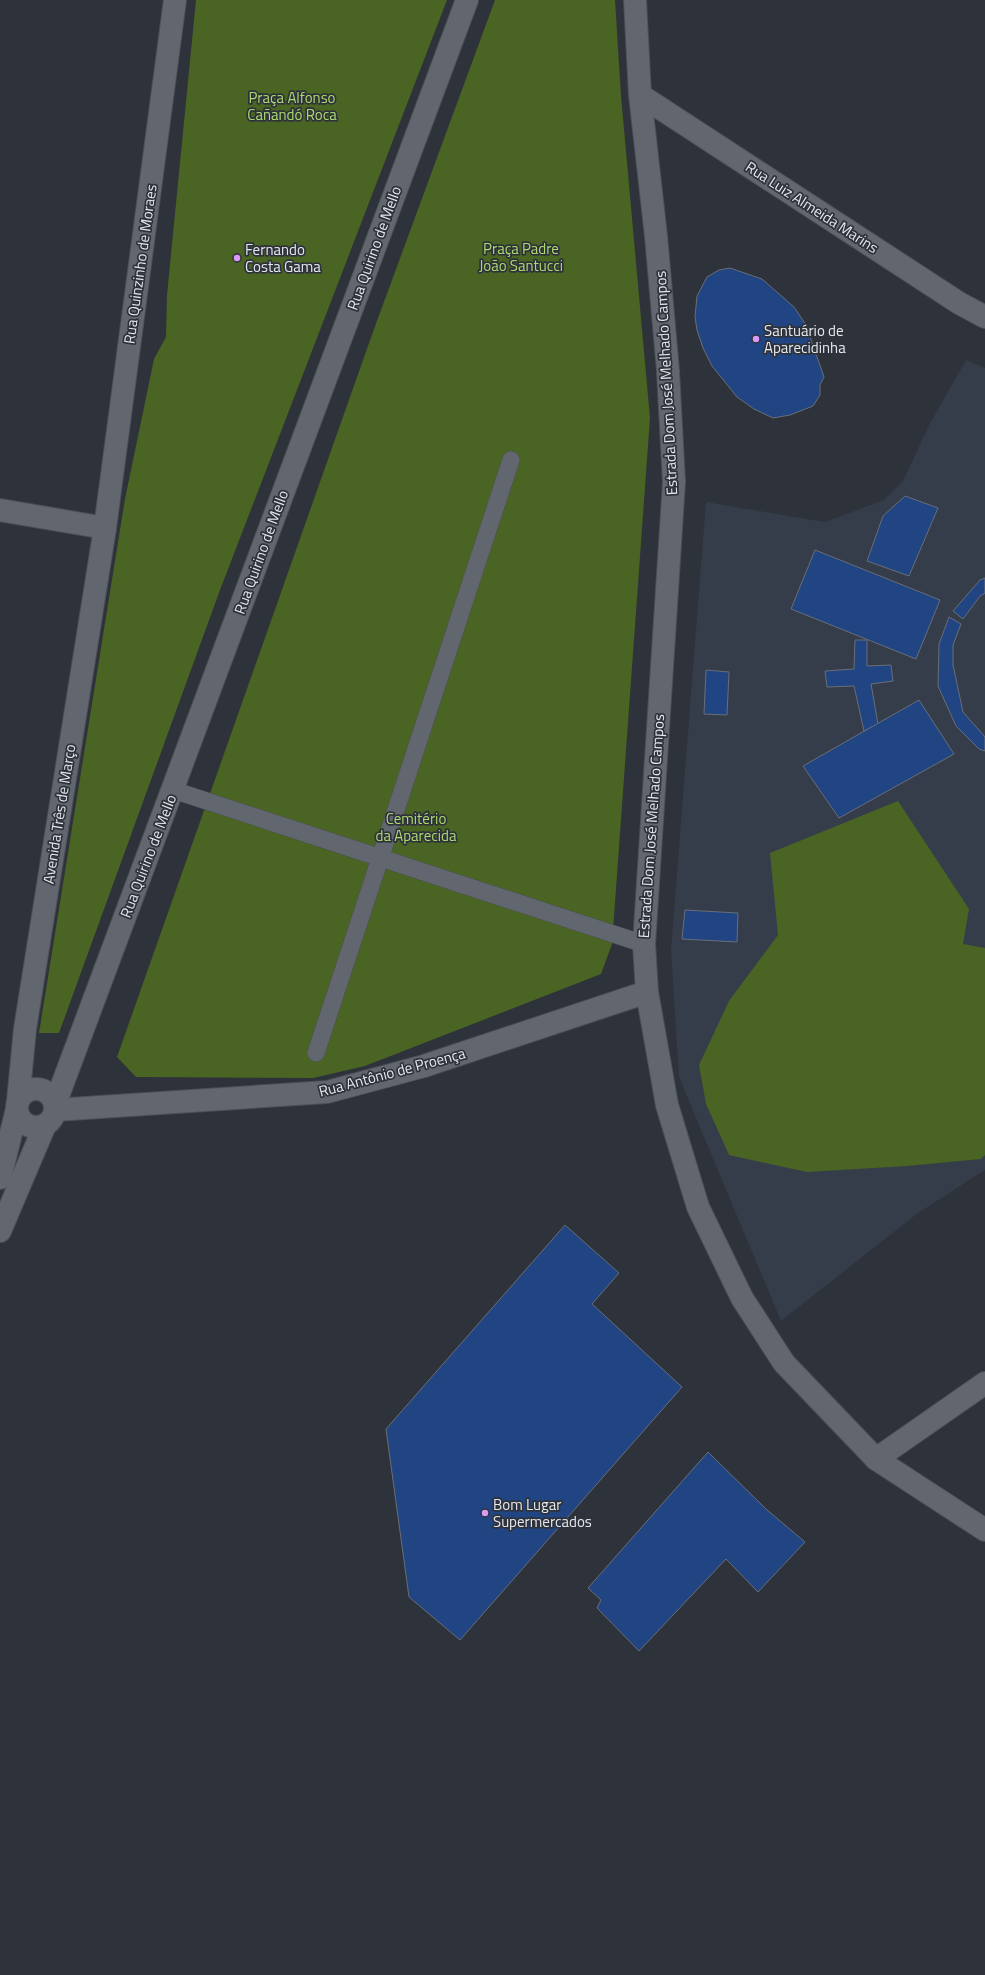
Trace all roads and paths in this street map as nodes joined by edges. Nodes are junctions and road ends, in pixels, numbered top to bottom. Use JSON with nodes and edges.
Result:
{"nodes":[{"id":1,"x":175,"y":0,"type":"edge"},
{"id":2,"x":467,"y":0,"type":"edge"},
{"id":3,"x":635,"y":0,"type":"edge"},
{"id":4,"x":640,"y":95,"type":"junction"},
{"id":5,"x":985,"y":317,"type":"edge"},
{"id":6,"x":511,"y":460,"type":"dead end"},
{"id":7,"x":0,"y":510,"type":"edge"},
{"id":8,"x":105,"y":528,"type":"junction"},
{"id":9,"x":173,"y":790,"type":"junction"},
{"id":10,"x":380,"y":858,"type":"junction"},
{"id":11,"x":644,"y":944,"type":"junction"},
{"id":12,"x":647,"y":992,"type":"junction"},
{"id":13,"x":316,"y":1053,"type":"dead end"},
{"id":14,"x":18,"y":1105,"type":"junction"},
{"id":15,"x":52,"y":1113,"type":"junction"},
{"id":16,"x":0,"y":1178,"type":"edge"},
{"id":17,"x":0,"y":1232,"type":"edge"},
{"id":18,"x":985,"y":1383,"type":"edge"},
{"id":19,"x":876,"y":1459,"type":"junction"},
{"id":20,"x":985,"y":1530,"type":"edge"}],
"edges":[{"from":1,"to":8,"type":"street","name":"Rua Quinzinho de Moraes"},
{"from":2,"to":9,"type":"street","name":"Rua Quirino de Mello"},
{"from":3,"to":4,"type":"street","name":"Estrada Dom José Melhado Campos"},
{"from":4,"to":5,"type":"street","name":"Rua Luiz Almeida Marins"},
{"from":4,"to":11,"type":"street","name":"Estrada Dom José Melhado Campos"},
{"from":6,"to":10,"type":"lane"},
{"from":7,"to":8,"type":"street"},
{"from":8,"to":14,"type":"street","name":"Avenida Três de Março"},
{"from":9,"to":10,"type":"lane"},
{"from":9,"to":15,"type":"street","name":"Rua Quirino de Mello"},
{"from":10,"to":11,"type":"lane"},
{"from":10,"to":13,"type":"lane"},
{"from":11,"to":12,"type":"street","name":"Estrada Dom José Melhado Campos"},
{"from":12,"to":15,"type":"street","name":"Rua Antônio de Proença"},
{"from":12,"to":19,"type":"street","name":"Estrada Dom José Melhado Campos"},
{"from":14,"to":15,"type":"street"},
{"from":14,"to":15,"type":"street"},
{"from":14,"to":16,"type":"street","name":"Avenida Três de Março"},
{"from":15,"to":17,"type":"street","name":"Rua Quirino de Mello"},
{"from":18,"to":19,"type":"street"},
{"from":19,"to":20,"type":"street","name":"Estrada Dom José Melhado Campos"}]}
